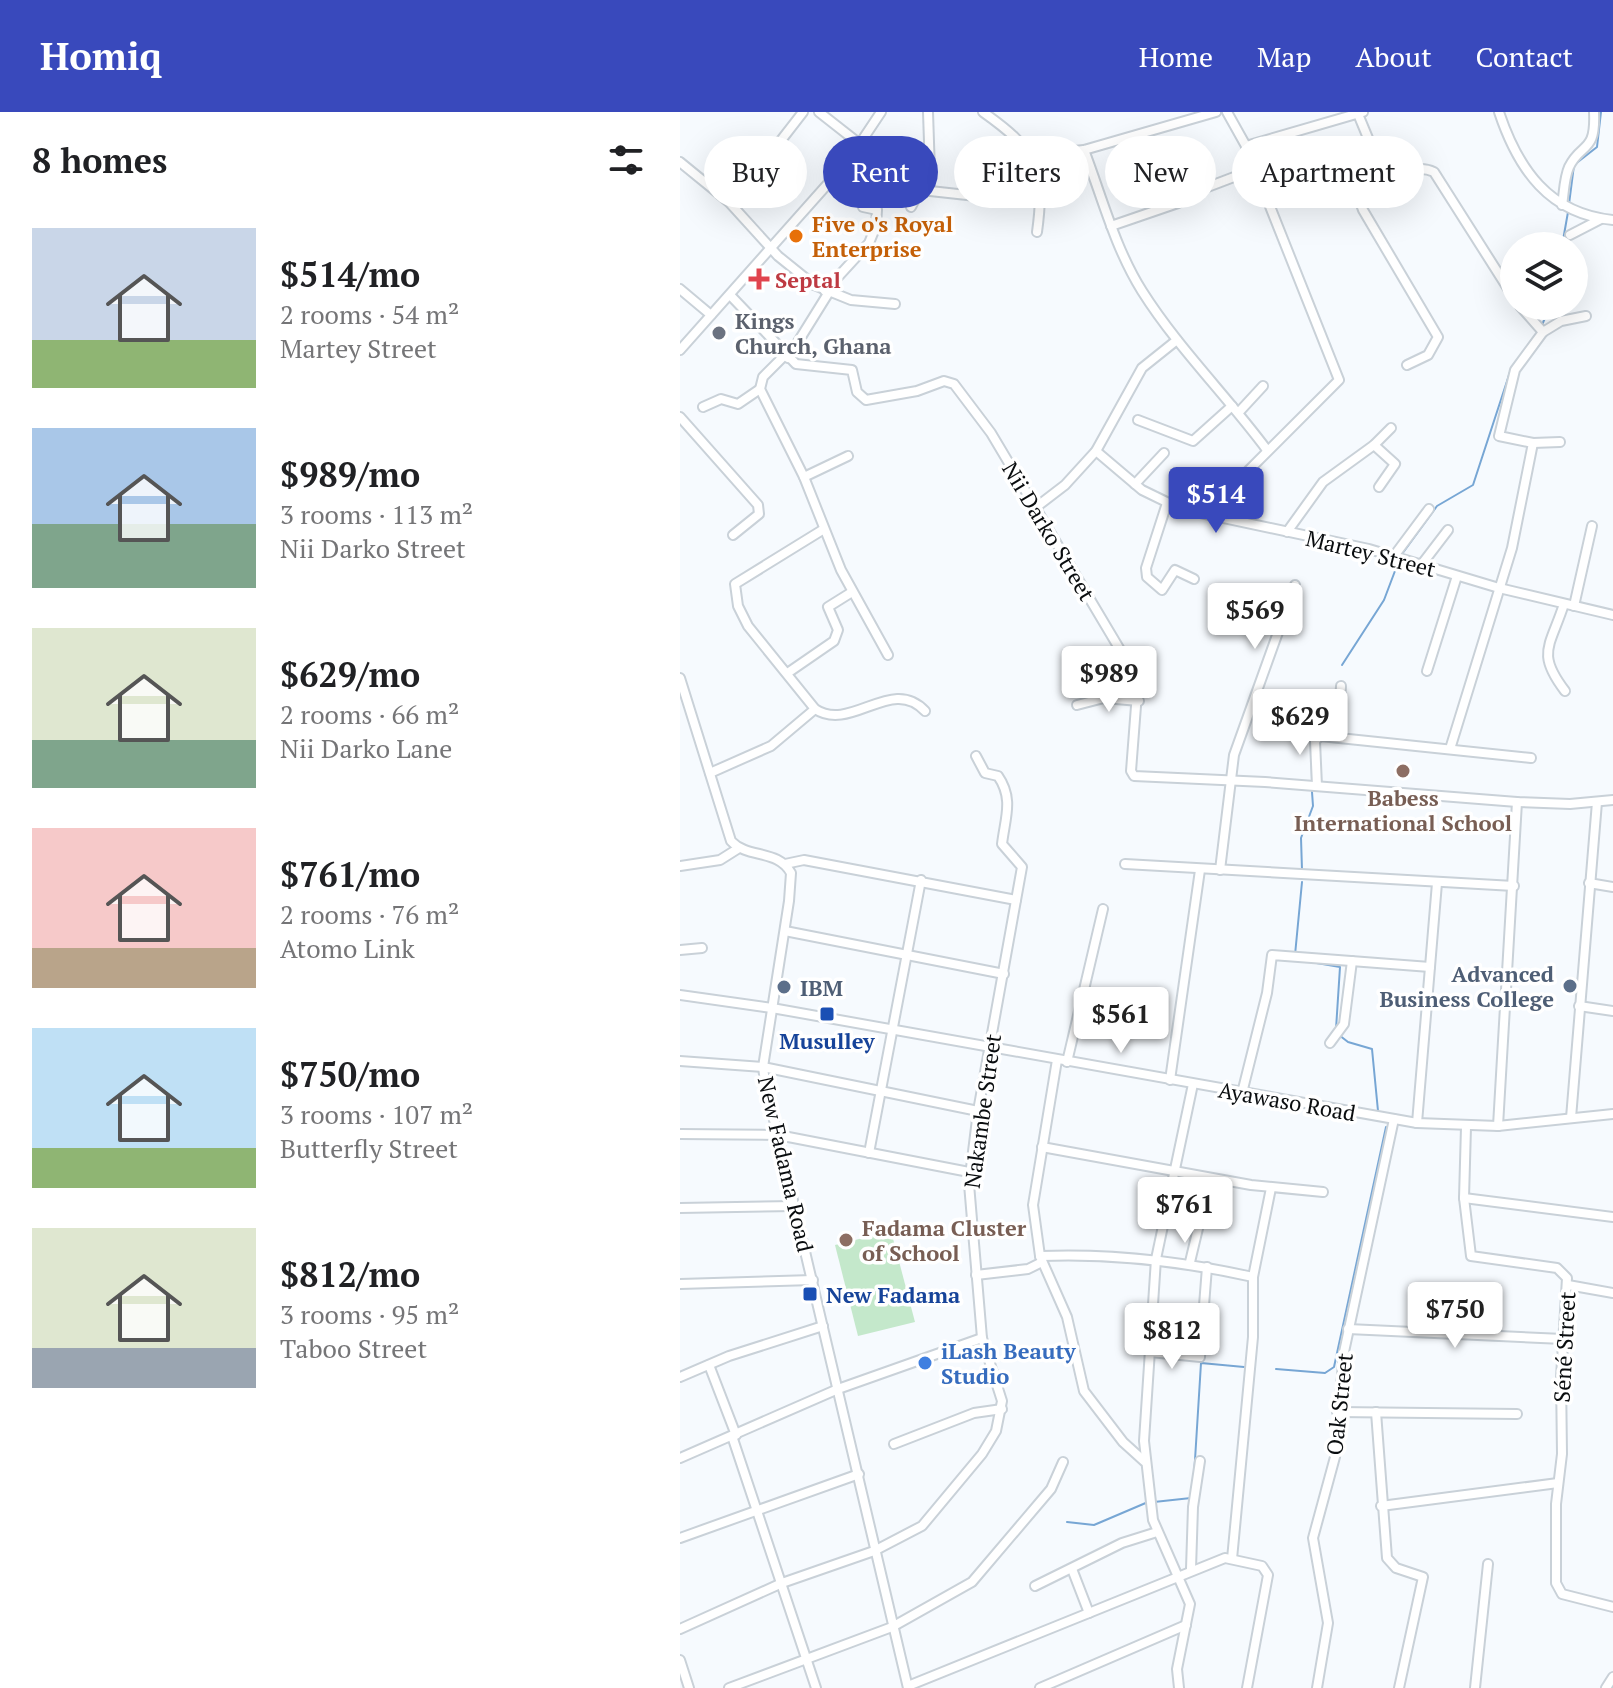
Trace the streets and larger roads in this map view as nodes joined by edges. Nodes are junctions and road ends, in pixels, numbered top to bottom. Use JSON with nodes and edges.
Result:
{"nodes":[{"id":1,"x":803,"y":112,"type":"edge"},
{"id":2,"x":819,"y":112,"type":"edge"},
{"id":3,"x":881,"y":112,"type":"edge"},
{"id":4,"x":928,"y":112,"type":"edge"},
{"id":5,"x":983,"y":112,"type":"edge"},
{"id":6,"x":1216,"y":112,"type":"edge"},
{"id":7,"x":1227,"y":112,"type":"edge"},
{"id":8,"x":1499,"y":112,"type":"edge"},
{"id":9,"x":1594,"y":112,"type":"edge"},
{"id":10,"x":1361,"y":113,"type":"edge"},
{"id":11,"x":1341,"y":115,"type":"edge"},
{"id":12,"x":784,"y":136,"type":"edge"},
{"id":13,"x":850,"y":136,"type":"edge"},
{"id":14,"x":866,"y":136,"type":"edge"},
{"id":15,"x":929,"y":136,"type":"edge"},
{"id":16,"x":1011,"y":136,"type":"edge"},
{"id":17,"x":1240,"y":136,"type":"edge"},
{"id":18,"x":1277,"y":136,"type":"edge"},
{"id":19,"x":1369,"y":136,"type":"edge"},
{"id":20,"x":1089,"y":149,"type":"edge"},
{"id":21,"x":1089,"y":164,"type":"edge"},
{"id":22,"x":681,"y":165,"type":"edge"},
{"id":23,"x":1424,"y":169,"type":"edge"},
{"id":24,"x":823,"y":189,"type":"edge"},
{"id":25,"x":1562,"y":205,"type":"junction"},
{"id":26,"x":868,"y":208,"type":"edge"},
{"id":27,"x":1039,"y":208,"type":"edge"},
{"id":28,"x":1163,"y":208,"type":"edge"},
{"id":29,"x":1271,"y":208,"type":"edge"},
{"id":30,"x":1362,"y":208,"type":"edge"},
{"id":31,"x":1601,"y":219,"type":"junction"},
{"id":32,"x":1613,"y":220,"type":"edge"},
{"id":33,"x":1111,"y":226,"type":"junction"},
{"id":34,"x":1037,"y":232,"type":"dead end"},
{"id":35,"x":1576,"y":232,"type":"edge"},
{"id":36,"x":770,"y":247,"type":"junction"},
{"id":37,"x":1500,"y":276,"type":"edge"},
{"id":38,"x":680,"y":289,"type":"edge"},
{"id":39,"x":827,"y":292,"type":"junction"},
{"id":40,"x":730,"y":295,"type":"junction"},
{"id":41,"x":895,"y":304,"type":"dead end"},
{"id":42,"x":711,"y":315,"type":"junction"},
{"id":43,"x":1533,"y":320,"type":"edge"},
{"id":44,"x":1566,"y":320,"type":"edge"},
{"id":45,"x":1540,"y":328,"type":"junction"},
{"id":46,"x":1177,"y":340,"type":"junction"},
{"id":47,"x":680,"y":350,"type":"edge"},
{"id":48,"x":786,"y":357,"type":"junction"},
{"id":49,"x":1407,"y":365,"type":"dead end"},
{"id":50,"x":1263,"y":386,"type":"dead end"},
{"id":51,"x":760,"y":389,"type":"junction"},
{"id":52,"x":703,"y":407,"type":"dead end"},
{"id":53,"x":1235,"y":409,"type":"junction"},
{"id":54,"x":680,"y":417,"type":"edge"},
{"id":55,"x":1138,"y":420,"type":"dead end"},
{"id":56,"x":1391,"y":428,"type":"dead end"},
{"id":57,"x":1560,"y":442,"type":"dead end"},
{"id":58,"x":1533,"y":443,"type":"junction"},
{"id":59,"x":1374,"y":445,"type":"junction"},
{"id":60,"x":1267,"y":450,"type":"junction"},
{"id":61,"x":1096,"y":451,"type":"junction"},
{"id":62,"x":1164,"y":453,"type":"dead end"},
{"id":63,"x":848,"y":456,"type":"dead end"},
{"id":64,"x":1248,"y":471,"type":"dead end"},
{"id":65,"x":804,"y":477,"type":"junction"},
{"id":66,"x":1135,"y":484,"type":"junction"},
{"id":67,"x":1379,"y":487,"type":"dead end"},
{"id":68,"x":1167,"y":503,"type":"junction"},
{"id":69,"x":1035,"y":508,"type":"junction"},
{"id":70,"x":1429,"y":509,"type":"dead end"},
{"id":71,"x":1592,"y":526,"type":"dead end"},
{"id":72,"x":824,"y":529,"type":"junction"},
{"id":73,"x":1448,"y":530,"type":"dead end"},
{"id":74,"x":1287,"y":532,"type":"junction"},
{"id":75,"x":733,"y":535,"type":"dead end"},
{"id":76,"x":1394,"y":556,"type":"junction"},
{"id":77,"x":1422,"y":564,"type":"junction"},
{"id":78,"x":1457,"y":576,"type":"junction"},
{"id":79,"x":1194,"y":579,"type":"dead end"},
{"id":80,"x":1295,"y":585,"type":"dead end"},
{"id":81,"x":1499,"y":588,"type":"junction"},
{"id":82,"x":852,"y":592,"type":"junction"},
{"id":83,"x":1564,"y":604,"type":"junction"},
{"id":84,"x":1574,"y":606,"type":"junction"},
{"id":85,"x":1613,"y":615,"type":"edge"},
{"id":86,"x":888,"y":655,"type":"dead end"},
{"id":87,"x":1427,"y":671,"type":"dead end"},
{"id":88,"x":789,"y":672,"type":"junction"},
{"id":89,"x":680,"y":678,"type":"edge"},
{"id":90,"x":1341,"y":686,"type":"dead end"},
{"id":91,"x":1565,"y":691,"type":"dead end"},
{"id":92,"x":1139,"y":701,"type":"junction"},
{"id":93,"x":1077,"y":705,"type":"dead end"},
{"id":94,"x":815,"y":709,"type":"junction"},
{"id":95,"x":925,"y":711,"type":"dead end"},
{"id":96,"x":1338,"y":737,"type":"junction"},
{"id":97,"x":1450,"y":749,"type":"junction"},
{"id":98,"x":976,"y":756,"type":"dead end"},
{"id":99,"x":1531,"y":758,"type":"dead end"},
{"id":100,"x":710,"y":773,"type":"junction"},
{"id":101,"x":1233,"y":781,"type":"junction"},
{"id":102,"x":1312,"y":786,"type":"junction"},
{"id":103,"x":1613,"y":800,"type":"edge"},
{"id":104,"x":1517,"y":802,"type":"junction"},
{"id":105,"x":1597,"y":802,"type":"junction"},
{"id":106,"x":739,"y":848,"type":"junction"},
{"id":107,"x":785,"y":864,"type":"junction"},
{"id":108,"x":1125,"y":864,"type":"dead end"},
{"id":109,"x":680,"y":866,"type":"edge"},
{"id":110,"x":1200,"y":870,"type":"junction"},
{"id":111,"x":1220,"y":870,"type":"junction"},
{"id":112,"x":921,"y":880,"type":"junction"},
{"id":113,"x":1437,"y":883,"type":"junction"},
{"id":114,"x":1589,"y":883,"type":"junction"},
{"id":115,"x":1514,"y":886,"type":"junction"},
{"id":116,"x":1613,"y":887,"type":"edge"},
{"id":117,"x":1016,"y":900,"type":"junction"},
{"id":118,"x":1103,"y":909,"type":"dead end"},
{"id":119,"x":785,"y":931,"type":"junction"},
{"id":120,"x":702,"y":948,"type":"dead end"},
{"id":121,"x":680,"y":950,"type":"edge"},
{"id":122,"x":906,"y":955,"type":"junction"},
{"id":123,"x":1352,"y":961,"type":"junction"},
{"id":124,"x":1430,"y":967,"type":"junction"},
{"id":125,"x":1004,"y":974,"type":"junction"},
{"id":126,"x":680,"y":995,"type":"edge"},
{"id":127,"x":1579,"y":1006,"type":"junction"},
{"id":128,"x":772,"y":1008,"type":"junction"},
{"id":129,"x":1613,"y":1011,"type":"edge"},
{"id":130,"x":892,"y":1030,"type":"junction"},
{"id":131,"x":1335,"y":1038,"type":"dead end"},
{"id":132,"x":991,"y":1048,"type":"junction"},
{"id":133,"x":680,"y":1061,"type":"edge"},
{"id":134,"x":1062,"y":1061,"type":"junction"},
{"id":135,"x":763,"y":1067,"type":"junction"},
{"id":136,"x":1170,"y":1080,"type":"junction"},
{"id":137,"x":1193,"y":1084,"type":"junction"},
{"id":138,"x":881,"y":1091,"type":"junction"},
{"id":139,"x":1242,"y":1093,"type":"junction"},
{"id":140,"x":978,"y":1111,"type":"junction"},
{"id":141,"x":1613,"y":1114,"type":"edge"},
{"id":142,"x":1571,"y":1118,"type":"junction"},
{"id":143,"x":1394,"y":1119,"type":"junction"},
{"id":144,"x":1417,"y":1123,"type":"junction"},
{"id":145,"x":1498,"y":1126,"type":"junction"},
{"id":146,"x":1466,"y":1127,"type":"junction"},
{"id":147,"x":680,"y":1134,"type":"edge"},
{"id":148,"x":778,"y":1135,"type":"junction"},
{"id":149,"x":1042,"y":1147,"type":"junction"},
{"id":150,"x":869,"y":1153,"type":"junction"},
{"id":151,"x":1173,"y":1171,"type":"junction"},
{"id":152,"x":969,"y":1172,"type":"junction"},
{"id":153,"x":1210,"y":1178,"type":"junction"},
{"id":154,"x":1271,"y":1188,"type":"junction"},
{"id":155,"x":1323,"y":1192,"type":"dead end"},
{"id":156,"x":1464,"y":1198,"type":"junction"},
{"id":157,"x":795,"y":1206,"type":"junction"},
{"id":158,"x":680,"y":1208,"type":"edge"},
{"id":159,"x":1613,"y":1217,"type":"edge"},
{"id":160,"x":1041,"y":1259,"type":"junction"},
{"id":161,"x":1156,"y":1259,"type":"junction"},
{"id":162,"x":1190,"y":1262,"type":"junction"},
{"id":163,"x":1207,"y":1267,"type":"junction"},
{"id":164,"x":976,"y":1275,"type":"junction"},
{"id":165,"x":1253,"y":1277,"type":"junction"},
{"id":166,"x":813,"y":1280,"type":"junction"},
{"id":167,"x":680,"y":1284,"type":"edge"},
{"id":168,"x":1568,"y":1285,"type":"junction"},
{"id":169,"x":1613,"y":1293,"type":"edge"},
{"id":170,"x":823,"y":1326,"type":"junction"},
{"id":171,"x":1348,"y":1329,"type":"junction"},
{"id":172,"x":982,"y":1338,"type":"junction"},
{"id":173,"x":1563,"y":1339,"type":"junction"},
{"id":174,"x":1150,"y":1352,"type":"junction"},
{"id":175,"x":709,"y":1365,"type":"junction"},
{"id":176,"x":680,"y":1377,"type":"edge"},
{"id":177,"x":838,"y":1389,"type":"junction"},
{"id":178,"x":1002,"y":1409,"type":"junction"},
{"id":179,"x":1337,"y":1412,"type":"junction"},
{"id":180,"x":1376,"y":1412,"type":"junction"},
{"id":181,"x":1517,"y":1414,"type":"dead end"},
{"id":182,"x":734,"y":1435,"type":"junction"},
{"id":183,"x":894,"y":1444,"type":"dead end"},
{"id":184,"x":680,"y":1458,"type":"edge"},
{"id":185,"x":1144,"y":1461,"type":"junction"},
{"id":186,"x":1200,"y":1461,"type":"dead end"},
{"id":187,"x":1063,"y":1462,"type":"dead end"},
{"id":188,"x":859,"y":1474,"type":"junction"},
{"id":189,"x":1558,"y":1483,"type":"junction"},
{"id":190,"x":1381,"y":1506,"type":"junction"},
{"id":191,"x":759,"y":1510,"type":"junction"},
{"id":192,"x":1157,"y":1532,"type":"junction"},
{"id":193,"x":680,"y":1538,"type":"edge"},
{"id":194,"x":874,"y":1551,"type":"junction"},
{"id":195,"x":1232,"y":1559,"type":"junction"},
{"id":196,"x":1488,"y":1564,"type":"dead end"},
{"id":197,"x":1072,"y":1569,"type":"junction"},
{"id":198,"x":1191,"y":1569,"type":"junction"},
{"id":199,"x":1179,"y":1574,"type":"junction"},
{"id":200,"x":782,"y":1583,"type":"junction"},
{"id":201,"x":1035,"y":1586,"type":"dead end"},
{"id":202,"x":1613,"y":1607,"type":"edge"},
{"id":203,"x":1089,"y":1613,"type":"junction"},
{"id":204,"x":1186,"y":1625,"type":"junction"},
{"id":205,"x":892,"y":1627,"type":"junction"},
{"id":206,"x":680,"y":1629,"type":"edge"},
{"id":207,"x":680,"y":1660,"type":"edge"},
{"id":208,"x":806,"y":1660,"type":"junction"},
{"id":209,"x":1613,"y":1677,"type":"edge"},
{"id":210,"x":908,"y":1687,"type":"edge"},
{"id":211,"x":689,"y":1688,"type":"edge"},
{"id":212,"x":729,"y":1688,"type":"edge"},
{"id":213,"x":816,"y":1688,"type":"edge"},
{"id":214,"x":1040,"y":1688,"type":"edge"},
{"id":215,"x":1179,"y":1688,"type":"edge"},
{"id":216,"x":1247,"y":1688,"type":"edge"},
{"id":217,"x":1317,"y":1688,"type":"edge"},
{"id":218,"x":1399,"y":1688,"type":"edge"},
{"id":219,"x":1475,"y":1688,"type":"edge"},
{"id":220,"x":1606,"y":1688,"type":"edge"}],
"edges":[{"from":1,"to":12,"type":"street"},
{"from":2,"to":13,"type":"street"},
{"from":3,"to":14,"type":"street"},
{"from":4,"to":15,"type":"street"},
{"from":5,"to":16,"type":"street"},
{"from":6,"to":20,"type":"street"},
{"from":7,"to":17,"type":"street"},
{"from":8,"to":25,"type":"street"},
{"from":9,"to":25,"type":"street"},
{"from":10,"to":11,"type":"street"},
{"from":10,"to":19,"type":"street"},
{"from":11,"to":18,"type":"street"},
{"from":21,"to":33,"type":"street"},
{"from":22,"to":36,"type":"street"},
{"from":23,"to":37,"type":"street"},
{"from":24,"to":36,"type":"street"},
{"from":25,"to":31,"type":"street"},
{"from":26,"to":39,"type":"street"},
{"from":27,"to":34,"type":"street"},
{"from":28,"to":33,"type":"street"},
{"from":29,"to":60,"type":"street"},
{"from":30,"to":49,"type":"street"},
{"from":31,"to":32,"type":"street"},
{"from":31,"to":35,"type":"street"},
{"from":33,"to":46,"type":"street"},
{"from":36,"to":39,"type":"street"},
{"from":36,"to":40,"type":"street"},
{"from":38,"to":42,"type":"street"},
{"from":39,"to":41,"type":"street"},
{"from":39,"to":48,"type":"street"},
{"from":40,"to":42,"type":"street"},
{"from":40,"to":48,"type":"street"},
{"from":42,"to":47,"type":"street"},
{"from":43,"to":45,"type":"street"},
{"from":44,"to":45,"type":"street"},
{"from":45,"to":58,"type":"street"},
{"from":46,"to":53,"type":"street"},
{"from":46,"to":61,"type":"street"},
{"from":48,"to":51,"type":"street"},
{"from":48,"to":69,"type":"street","name":"Nii Darko Street"},
{"from":50,"to":53,"type":"street"},
{"from":51,"to":52,"type":"street"},
{"from":51,"to":65,"type":"street"},
{"from":53,"to":55,"type":"street"},
{"from":53,"to":60,"type":"street"},
{"from":54,"to":75,"type":"street"},
{"from":56,"to":59,"type":"street"},
{"from":57,"to":58,"type":"street"},
{"from":58,"to":81,"type":"street"},
{"from":59,"to":67,"type":"street"},
{"from":59,"to":74,"type":"street"},
{"from":60,"to":64,"type":"street"},
{"from":61,"to":66,"type":"street","name":"Martey Street"},
{"from":61,"to":69,"type":"street"},
{"from":62,"to":66,"type":"street"},
{"from":63,"to":65,"type":"street"},
{"from":65,"to":72,"type":"street"},
{"from":66,"to":68,"type":"street","name":"Martey Street"},
{"from":68,"to":74,"type":"street","name":"Martey Street"},
{"from":68,"to":79,"type":"street"},
{"from":69,"to":92,"type":"street","name":"Nii Darko Street"},
{"from":70,"to":76,"type":"street"},
{"from":71,"to":84,"type":"street"},
{"from":72,"to":82,"type":"street"},
{"from":72,"to":88,"type":"street"},
{"from":73,"to":77,"type":"street"},
{"from":74,"to":76,"type":"street","name":"Martey Street"},
{"from":76,"to":77,"type":"street","name":"Martey Street"},
{"from":77,"to":78,"type":"street","name":"Martey Street"},
{"from":78,"to":81,"type":"street","name":"Martey Street"},
{"from":78,"to":87,"type":"street"},
{"from":80,"to":101,"type":"street"},
{"from":81,"to":83,"type":"street","name":"Martey Street"},
{"from":81,"to":97,"type":"street"},
{"from":82,"to":86,"type":"street"},
{"from":82,"to":88,"type":"street"},
{"from":83,"to":84,"type":"street","name":"Martey Street"},
{"from":83,"to":91,"type":"street"},
{"from":84,"to":85,"type":"street","name":"Martey Street"},
{"from":88,"to":94,"type":"street"},
{"from":89,"to":100,"type":"street"},
{"from":90,"to":96,"type":"street"},
{"from":92,"to":93,"type":"street"},
{"from":92,"to":101,"type":"street","name":"Nii Darko Street"},
{"from":94,"to":95,"type":"street"},
{"from":94,"to":100,"type":"street"},
{"from":96,"to":97,"type":"street"},
{"from":96,"to":102,"type":"street"},
{"from":97,"to":99,"type":"street"},
{"from":98,"to":117,"type":"street","name":"Nakambe Street"},
{"from":100,"to":106,"type":"street"},
{"from":101,"to":102,"type":"street","name":"Nii Darko Street"},
{"from":101,"to":111,"type":"street"},
{"from":102,"to":104,"type":"street","name":"Nii Darko Street"},
{"from":103,"to":105,"type":"street","name":"Nii Darko Street"},
{"from":104,"to":105,"type":"street","name":"Nii Darko Street"},
{"from":104,"to":115,"type":"street"},
{"from":105,"to":114,"type":"street"},
{"from":106,"to":107,"type":"street"},
{"from":106,"to":109,"type":"street"},
{"from":107,"to":112,"type":"street"},
{"from":107,"to":119,"type":"street","name":"New Fadama Road"},
{"from":108,"to":110,"type":"street"},
{"from":110,"to":111,"type":"street"},
{"from":110,"to":136,"type":"street"},
{"from":111,"to":113,"type":"street"},
{"from":112,"to":117,"type":"street"},
{"from":112,"to":122,"type":"street"},
{"from":113,"to":115,"type":"street"},
{"from":113,"to":124,"type":"street"},
{"from":114,"to":116,"type":"street"},
{"from":114,"to":127,"type":"street"},
{"from":115,"to":145,"type":"street"},
{"from":117,"to":125,"type":"street","name":"Nakambe Street"},
{"from":118,"to":134,"type":"street"},
{"from":119,"to":122,"type":"street"},
{"from":119,"to":128,"type":"street","name":"New Fadama Road"},
{"from":120,"to":121,"type":"street"},
{"from":122,"to":125,"type":"street"},
{"from":122,"to":130,"type":"street"},
{"from":123,"to":124,"type":"street"},
{"from":123,"to":131,"type":"street"},
{"from":123,"to":139,"type":"street"},
{"from":124,"to":144,"type":"street"},
{"from":125,"to":132,"type":"street","name":"Nakambe Street"},
{"from":126,"to":128,"type":"street","name":"Ayawaso Road"},
{"from":127,"to":129,"type":"street"},
{"from":127,"to":142,"type":"street"},
{"from":128,"to":130,"type":"street","name":"Ayawaso Road"},
{"from":128,"to":135,"type":"street","name":"New Fadama Road"},
{"from":130,"to":132,"type":"street","name":"Ayawaso Road"},
{"from":130,"to":138,"type":"street"},
{"from":132,"to":134,"type":"street","name":"Ayawaso Road"},
{"from":132,"to":140,"type":"street","name":"Nakambe Street"},
{"from":133,"to":135,"type":"street"},
{"from":134,"to":136,"type":"street","name":"Ayawaso Road"},
{"from":134,"to":149,"type":"street"},
{"from":135,"to":138,"type":"street"},
{"from":135,"to":148,"type":"street","name":"New Fadama Road"},
{"from":136,"to":137,"type":"street","name":"Ayawaso Road"},
{"from":137,"to":139,"type":"street","name":"Ayawaso Road"},
{"from":137,"to":151,"type":"street"},
{"from":138,"to":140,"type":"street"},
{"from":138,"to":150,"type":"street"},
{"from":139,"to":143,"type":"street","name":"Ayawaso Road"},
{"from":140,"to":152,"type":"street","name":"Nakambe Street"},
{"from":141,"to":142,"type":"street","name":"Ayawaso Road"},
{"from":142,"to":145,"type":"street","name":"Ayawaso Road"},
{"from":143,"to":144,"type":"street","name":"Ayawaso Road"},
{"from":143,"to":171,"type":"street","name":"Oak Street"},
{"from":144,"to":146,"type":"street","name":"Ayawaso Road"},
{"from":145,"to":146,"type":"street","name":"Ayawaso Road"},
{"from":146,"to":156,"type":"street","name":"Séné Street"},
{"from":147,"to":148,"type":"street"},
{"from":148,"to":150,"type":"street"},
{"from":148,"to":157,"type":"street","name":"New Fadama Road"},
{"from":149,"to":151,"type":"street"},
{"from":149,"to":160,"type":"street"},
{"from":150,"to":152,"type":"street"},
{"from":151,"to":153,"type":"street"},
{"from":151,"to":161,"type":"street"},
{"from":152,"to":164,"type":"street","name":"Nakambe Street"},
{"from":153,"to":154,"type":"street"},
{"from":153,"to":162,"type":"street"},
{"from":154,"to":155,"type":"street"},
{"from":154,"to":165,"type":"street"},
{"from":156,"to":159,"type":"street"},
{"from":156,"to":168,"type":"street","name":"Séné Street"},
{"from":157,"to":158,"type":"street"},
{"from":157,"to":166,"type":"street","name":"New Fadama Road"},
{"from":160,"to":161,"type":"street"},
{"from":160,"to":164,"type":"street"},
{"from":160,"to":185,"type":"street"},
{"from":161,"to":162,"type":"street"},
{"from":161,"to":174,"type":"street"},
{"from":162,"to":163,"type":"street"},
{"from":163,"to":165,"type":"street"},
{"from":163,"to":174,"type":"street"},
{"from":164,"to":172,"type":"street","name":"Nakambe Street"},
{"from":165,"to":195,"type":"street"},
{"from":166,"to":167,"type":"street"},
{"from":166,"to":170,"type":"street","name":"New Fadama Road"},
{"from":168,"to":169,"type":"street"},
{"from":168,"to":173,"type":"street","name":"Séné Street"},
{"from":170,"to":175,"type":"street"},
{"from":170,"to":177,"type":"street","name":"New Fadama Road"},
{"from":171,"to":173,"type":"street"},
{"from":171,"to":179,"type":"street","name":"Oak Street"},
{"from":172,"to":177,"type":"street"},
{"from":172,"to":178,"type":"street","name":"Nakambe Street"},
{"from":173,"to":189,"type":"street","name":"Séné Street"},
{"from":174,"to":185,"type":"street"},
{"from":175,"to":176,"type":"street"},
{"from":175,"to":182,"type":"street"},
{"from":177,"to":182,"type":"street"},
{"from":177,"to":188,"type":"street","name":"New Fadama Road"},
{"from":178,"to":183,"type":"street"},
{"from":178,"to":194,"type":"street"},
{"from":179,"to":180,"type":"street"},
{"from":179,"to":217,"type":"street","name":"Oak Street"},
{"from":180,"to":181,"type":"street"},
{"from":180,"to":190,"type":"street"},
{"from":182,"to":184,"type":"street"},
{"from":182,"to":191,"type":"street"},
{"from":185,"to":192,"type":"street"},
{"from":186,"to":198,"type":"street"},
{"from":187,"to":205,"type":"street"},
{"from":188,"to":191,"type":"street"},
{"from":188,"to":194,"type":"street","name":"New Fadama Road"},
{"from":189,"to":190,"type":"street"},
{"from":189,"to":202,"type":"street","name":"Séné Street"},
{"from":190,"to":218,"type":"street"},
{"from":191,"to":193,"type":"street"},
{"from":191,"to":200,"type":"street"},
{"from":192,"to":197,"type":"street"},
{"from":192,"to":199,"type":"street"},
{"from":194,"to":200,"type":"street"},
{"from":194,"to":205,"type":"street","name":"New Fadama Road"},
{"from":195,"to":198,"type":"street"},
{"from":195,"to":216,"type":"street"},
{"from":196,"to":219,"type":"street"},
{"from":197,"to":201,"type":"street"},
{"from":197,"to":203,"type":"street"},
{"from":198,"to":199,"type":"street"},
{"from":199,"to":203,"type":"street"},
{"from":199,"to":204,"type":"street"},
{"from":200,"to":206,"type":"street"},
{"from":200,"to":208,"type":"street"},
{"from":203,"to":210,"type":"street"},
{"from":204,"to":214,"type":"street"},
{"from":204,"to":215,"type":"street"},
{"from":205,"to":208,"type":"street"},
{"from":205,"to":210,"type":"street","name":"New Fadama Road"},
{"from":207,"to":211,"type":"street"},
{"from":208,"to":212,"type":"street"},
{"from":208,"to":213,"type":"street"},
{"from":209,"to":220,"type":"street"}]}
